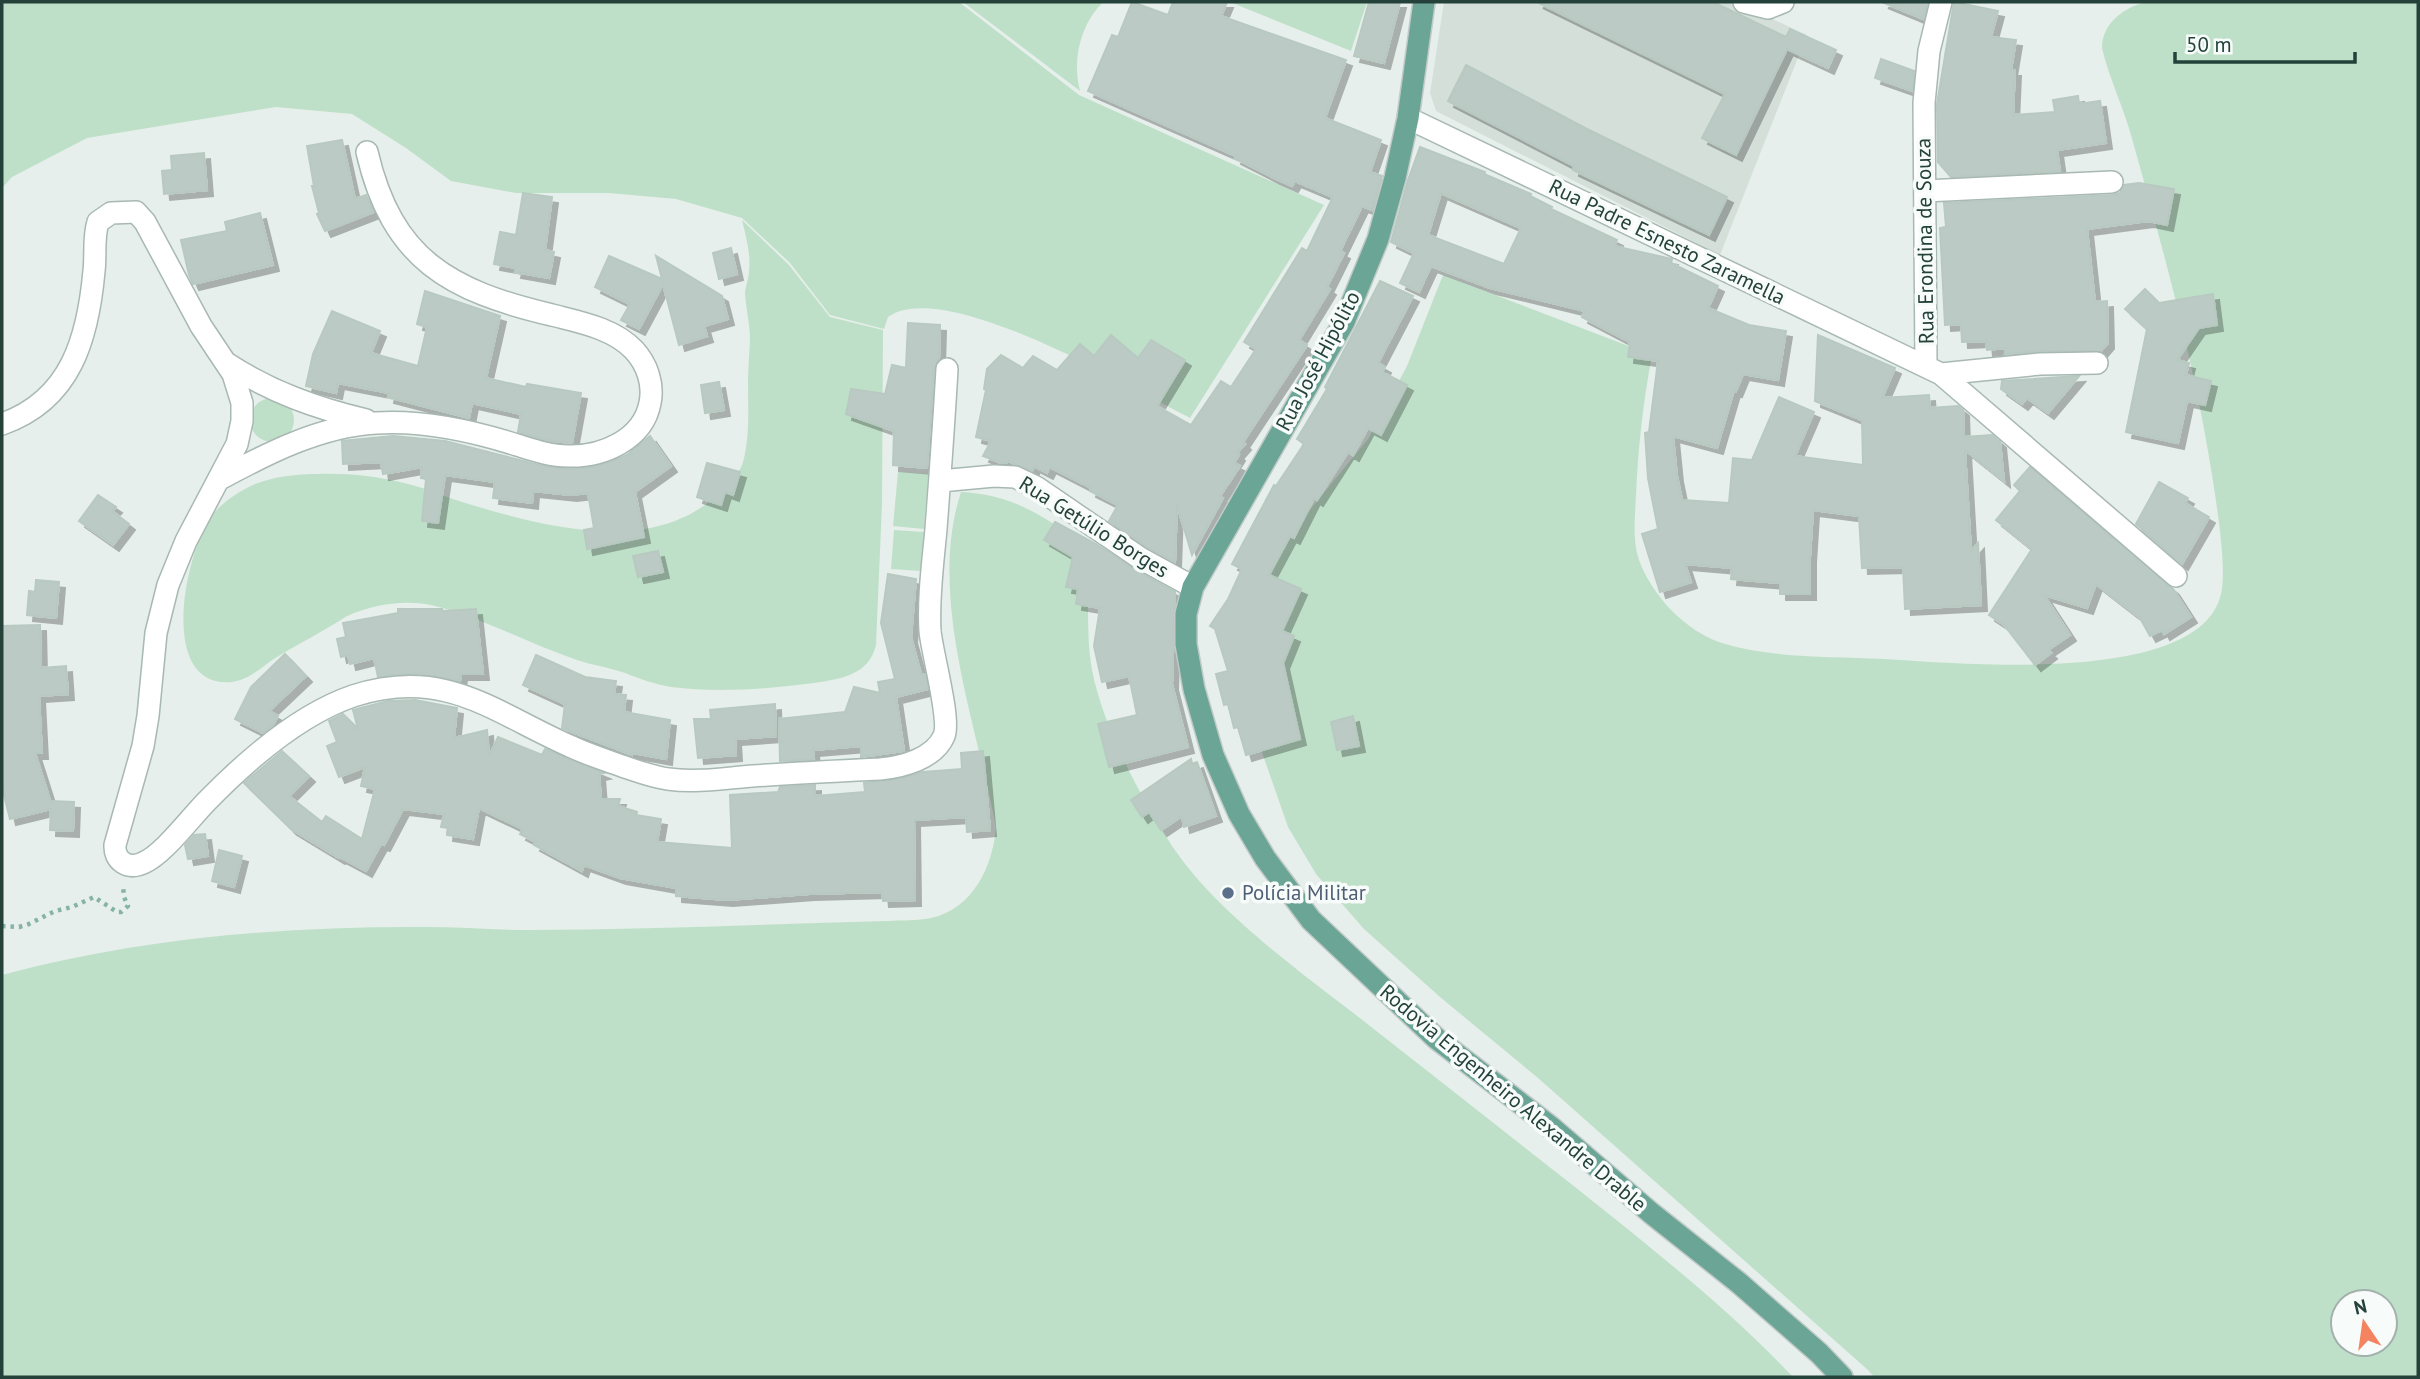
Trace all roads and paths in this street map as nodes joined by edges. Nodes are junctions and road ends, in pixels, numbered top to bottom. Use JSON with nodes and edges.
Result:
{"nodes":[{"id":1,"x":1424,"y":2,"type":"edge"},
{"id":2,"x":1783,"y":2,"type":"edge"},
{"id":3,"x":1941,"y":2,"type":"edge"},
{"id":4,"x":1746,"y":3,"type":"edge"},
{"id":5,"x":1408,"y":118,"type":"junction"},
{"id":6,"x":367,"y":152,"type":"dead end"},
{"id":7,"x":2112,"y":182,"type":"dead end"},
{"id":8,"x":1925,"y":191,"type":"junction"},
{"id":9,"x":224,"y":359,"type":"junction"},
{"id":10,"x":2097,"y":363,"type":"dead end"},
{"id":11,"x":947,"y":369,"type":"dead end"},
{"id":12,"x":1934,"y":370,"type":"junction"},
{"id":13,"x":374,"y":423,"type":"junction"},
{"id":14,"x":2,"y":424,"type":"edge"},
{"id":15,"x":218,"y":480,"type":"junction"},
{"id":16,"x":948,"y":481,"type":"junction"},
{"id":17,"x":2176,"y":576,"type":"dead end"},
{"id":18,"x":1193,"y":587,"type":"junction"},
{"id":19,"x":1189,"y":663,"type":"joint"},
{"id":20,"x":123,"y":863,"type":"junction"},
{"id":21,"x":2,"y":926,"type":"edge"},
{"id":22,"x":1842,"y":1377,"type":"edge"}],
"edges":[{"from":1,"to":5,"type":"main road","name":"Rua José Hipólito"},
{"from":2,"to":4,"type":"street"},
{"from":3,"to":8,"type":"street","name":"Rua Erondina de Souza"},
{"from":5,"to":12,"type":"street","name":"Rua Padre Esnesto Zaramella"},
{"from":5,"to":18,"type":"main road","name":"Rua José Hipólito"},
{"from":6,"to":13,"type":"street"},
{"from":7,"to":8,"type":"street"},
{"from":8,"to":12,"type":"street","name":"Rua Erondina de Souza"},
{"from":9,"to":13,"type":"street"},
{"from":9,"to":14,"type":"street"},
{"from":9,"to":15,"type":"street"},
{"from":10,"to":12,"type":"street"},
{"from":11,"to":16,"type":"street"},
{"from":12,"to":17,"type":"street","name":"Rua Erondina de Souza"},
{"from":13,"to":15,"type":"street"},
{"from":15,"to":20,"type":"street"},
{"from":16,"to":18,"type":"street","name":"Rua Getúlio Borges"},
{"from":16,"to":20,"type":"street"},
{"from":18,"to":19,"type":"main road","name":"Rua José Hipólito"},
{"from":19,"to":22,"type":"main road","name":"Rodovia Engenheiro Alexandre Drable"},
{"from":20,"to":21,"type":"path"}]}
